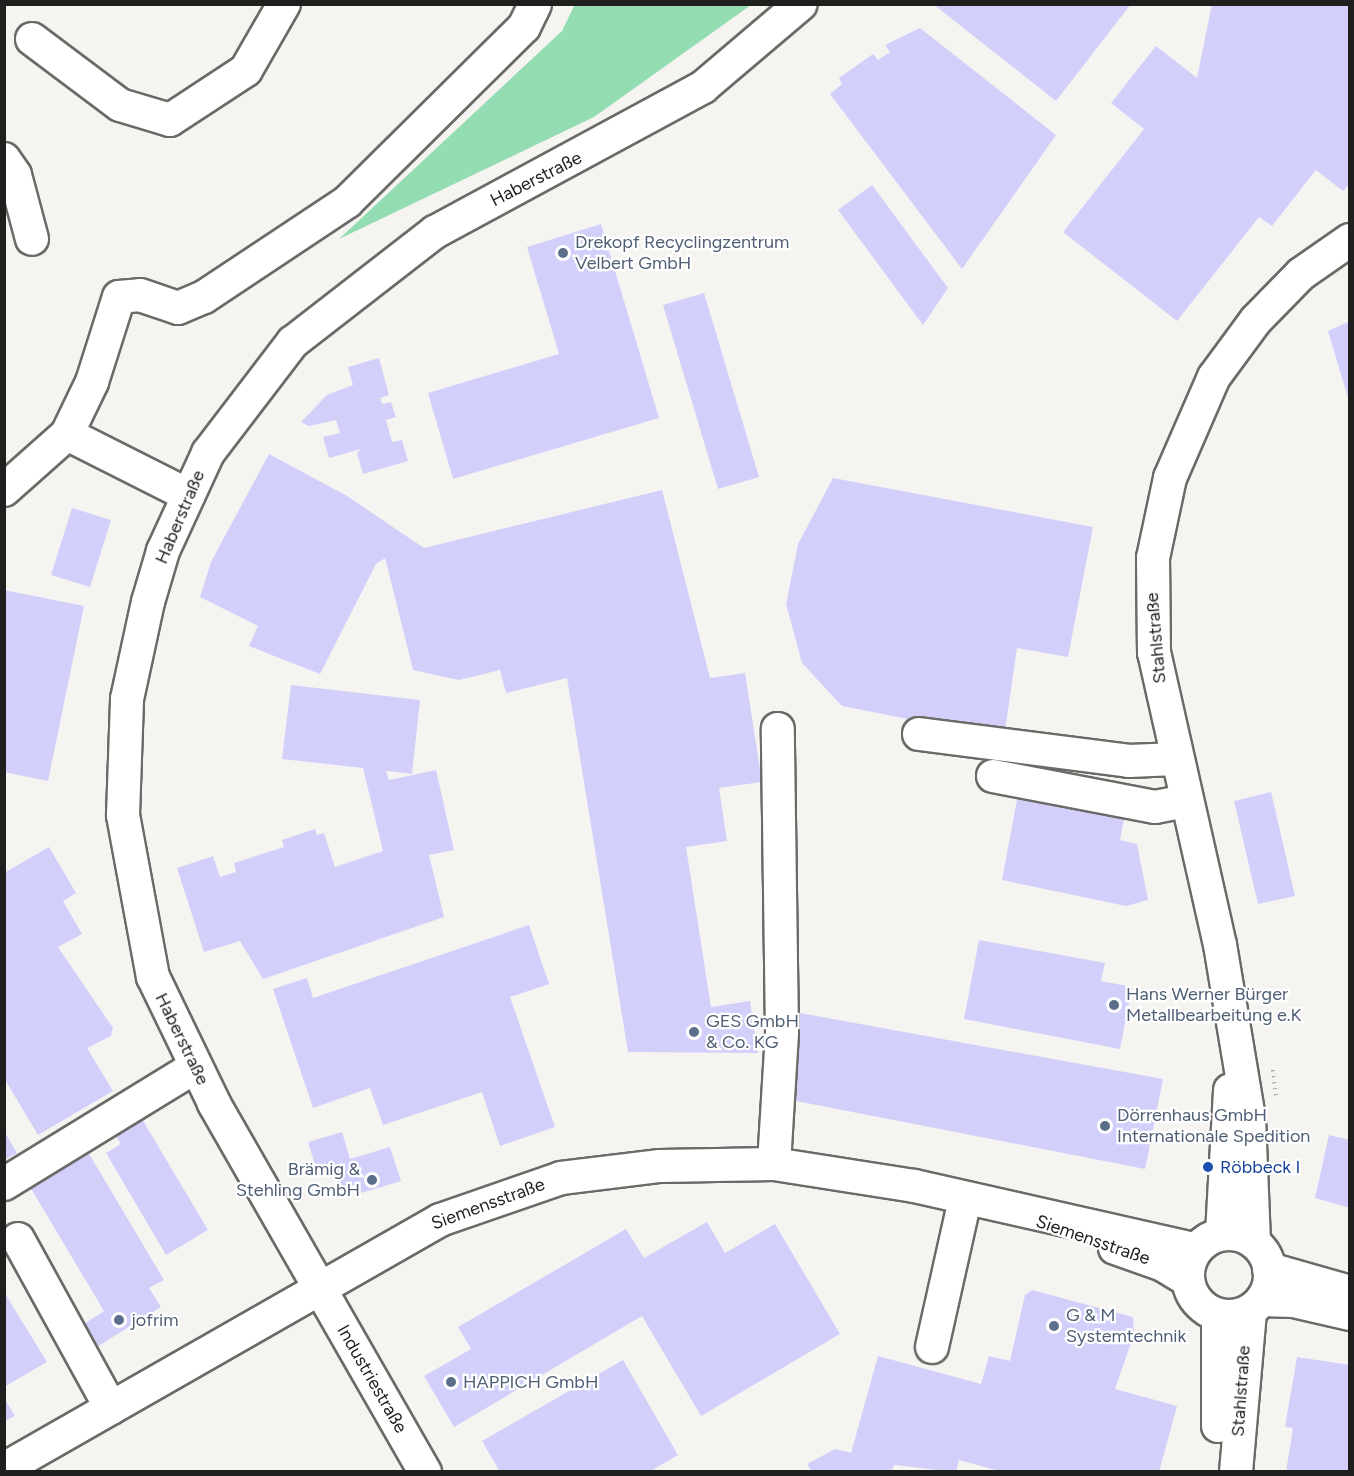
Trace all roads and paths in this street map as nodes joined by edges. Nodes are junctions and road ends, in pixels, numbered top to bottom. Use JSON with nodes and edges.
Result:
{"nodes":[{"id":1,"x":284,"y":4,"type":"edge"},
{"id":2,"x":535,"y":4,"type":"edge"},
{"id":3,"x":801,"y":4,"type":"edge"},
{"id":4,"x":32,"y":39,"type":"dead end"},
{"id":5,"x":4,"y":159,"type":"edge"},
{"id":6,"x":32,"y":239,"type":"dead end"},
{"id":7,"x":1350,"y":240,"type":"edge"},
{"id":8,"x":67,"y":434,"type":"junction"},
{"id":9,"x":4,"y":490,"type":"edge"},
{"id":10,"x":188,"y":495,"type":"junction"},
{"id":11,"x":778,"y":729,"type":"dead end"},
{"id":12,"x":919,"y":734,"type":"dead end"},
{"id":13,"x":1176,"y":759,"type":"junction"},
{"id":14,"x":993,"y":776,"type":"dead end"},
{"id":15,"x":1186,"y":801,"type":"junction"},
{"id":16,"x":1233,"y":1026,"type":"junction"},
{"id":17,"x":195,"y":1067,"type":"junction"},
{"id":18,"x":774,"y":1164,"type":"junction"},
{"id":19,"x":4,"y":1184,"type":"edge"},
{"id":20,"x":965,"y":1199,"type":"junction"},
{"id":21,"x":995,"y":1206,"type":"junction"},
{"id":22,"x":1222,"y":1234,"type":"junction"},
{"id":23,"x":18,"y":1239,"type":"dead end"},
{"id":24,"x":1254,"y":1242,"type":"junction"},
{"id":25,"x":1194,"y":1249,"type":"junction"},
{"id":26,"x":1269,"y":1269,"type":"junction"},
{"id":27,"x":1188,"y":1280,"type":"junction"},
{"id":28,"x":318,"y":1287,"type":"junction"},
{"id":29,"x":1350,"y":1292,"type":"edge"},
{"id":30,"x":1256,"y":1306,"type":"junction"},
{"id":31,"x":1350,"y":1314,"type":"edge"},
{"id":32,"x":1218,"y":1316,"type":"junction"},
{"id":33,"x":932,"y":1347,"type":"dead end"},
{"id":34,"x":111,"y":1408,"type":"junction"},
{"id":35,"x":37,"y":1462,"type":"edge"},
{"id":36,"x":4,"y":1469,"type":"edge"},
{"id":37,"x":425,"y":1472,"type":"edge"},
{"id":38,"x":1222,"y":1472,"type":"edge"},
{"id":39,"x":1236,"y":1472,"type":"edge"}],
"edges":[{"from":1,"to":4,"type":"street"},
{"from":2,"to":8,"type":"street"},
{"from":3,"to":10,"type":"street","name":"Haberstraße"},
{"from":5,"to":6,"type":"street"},
{"from":7,"to":13,"type":"street","name":"Stahlstraße"},
{"from":8,"to":9,"type":"street"},
{"from":8,"to":10,"type":"street"},
{"from":10,"to":17,"type":"street","name":"Haberstraße"},
{"from":11,"to":18,"type":"street"},
{"from":12,"to":13,"type":"street"},
{"from":13,"to":15,"type":"street","name":"Stahlstraße"},
{"from":14,"to":15,"type":"street"},
{"from":15,"to":16,"type":"street","name":"Stahlstraße"},
{"from":16,"to":22,"type":"street","name":"Stahlstraße"},
{"from":16,"to":24,"type":"street","name":"Stahlstraße"},
{"from":17,"to":19,"type":"street"},
{"from":17,"to":28,"type":"street","name":"Haberstraße"},
{"from":18,"to":20,"type":"street","name":"Siemensstraße"},
{"from":18,"to":28,"type":"street","name":"Siemensstraße"},
{"from":20,"to":21,"type":"street","name":"Siemensstraße"},
{"from":20,"to":33,"type":"street"},
{"from":21,"to":25,"type":"street","name":"Siemensstraße"},
{"from":21,"to":27,"type":"street","name":"Siemensstraße"},
{"from":22,"to":24,"type":"street"},
{"from":22,"to":25,"type":"street"},
{"from":23,"to":34,"type":"street"},
{"from":24,"to":26,"type":"street"},
{"from":25,"to":27,"type":"street"},
{"from":26,"to":29,"type":"street"},
{"from":26,"to":30,"type":"street"},
{"from":27,"to":32,"type":"street"},
{"from":28,"to":34,"type":"street","name":"Siemensstraße"},
{"from":28,"to":37,"type":"street","name":"Industriestraße"},
{"from":30,"to":31,"type":"street"},
{"from":30,"to":32,"type":"street"},
{"from":30,"to":39,"type":"street","name":"Stahlstraße"},
{"from":32,"to":38,"type":"street","name":"Stahlstraße"},
{"from":34,"to":35,"type":"street","name":"Siemensstraße"},
{"from":35,"to":36,"type":"street","name":"Siemensstraße"}]}
